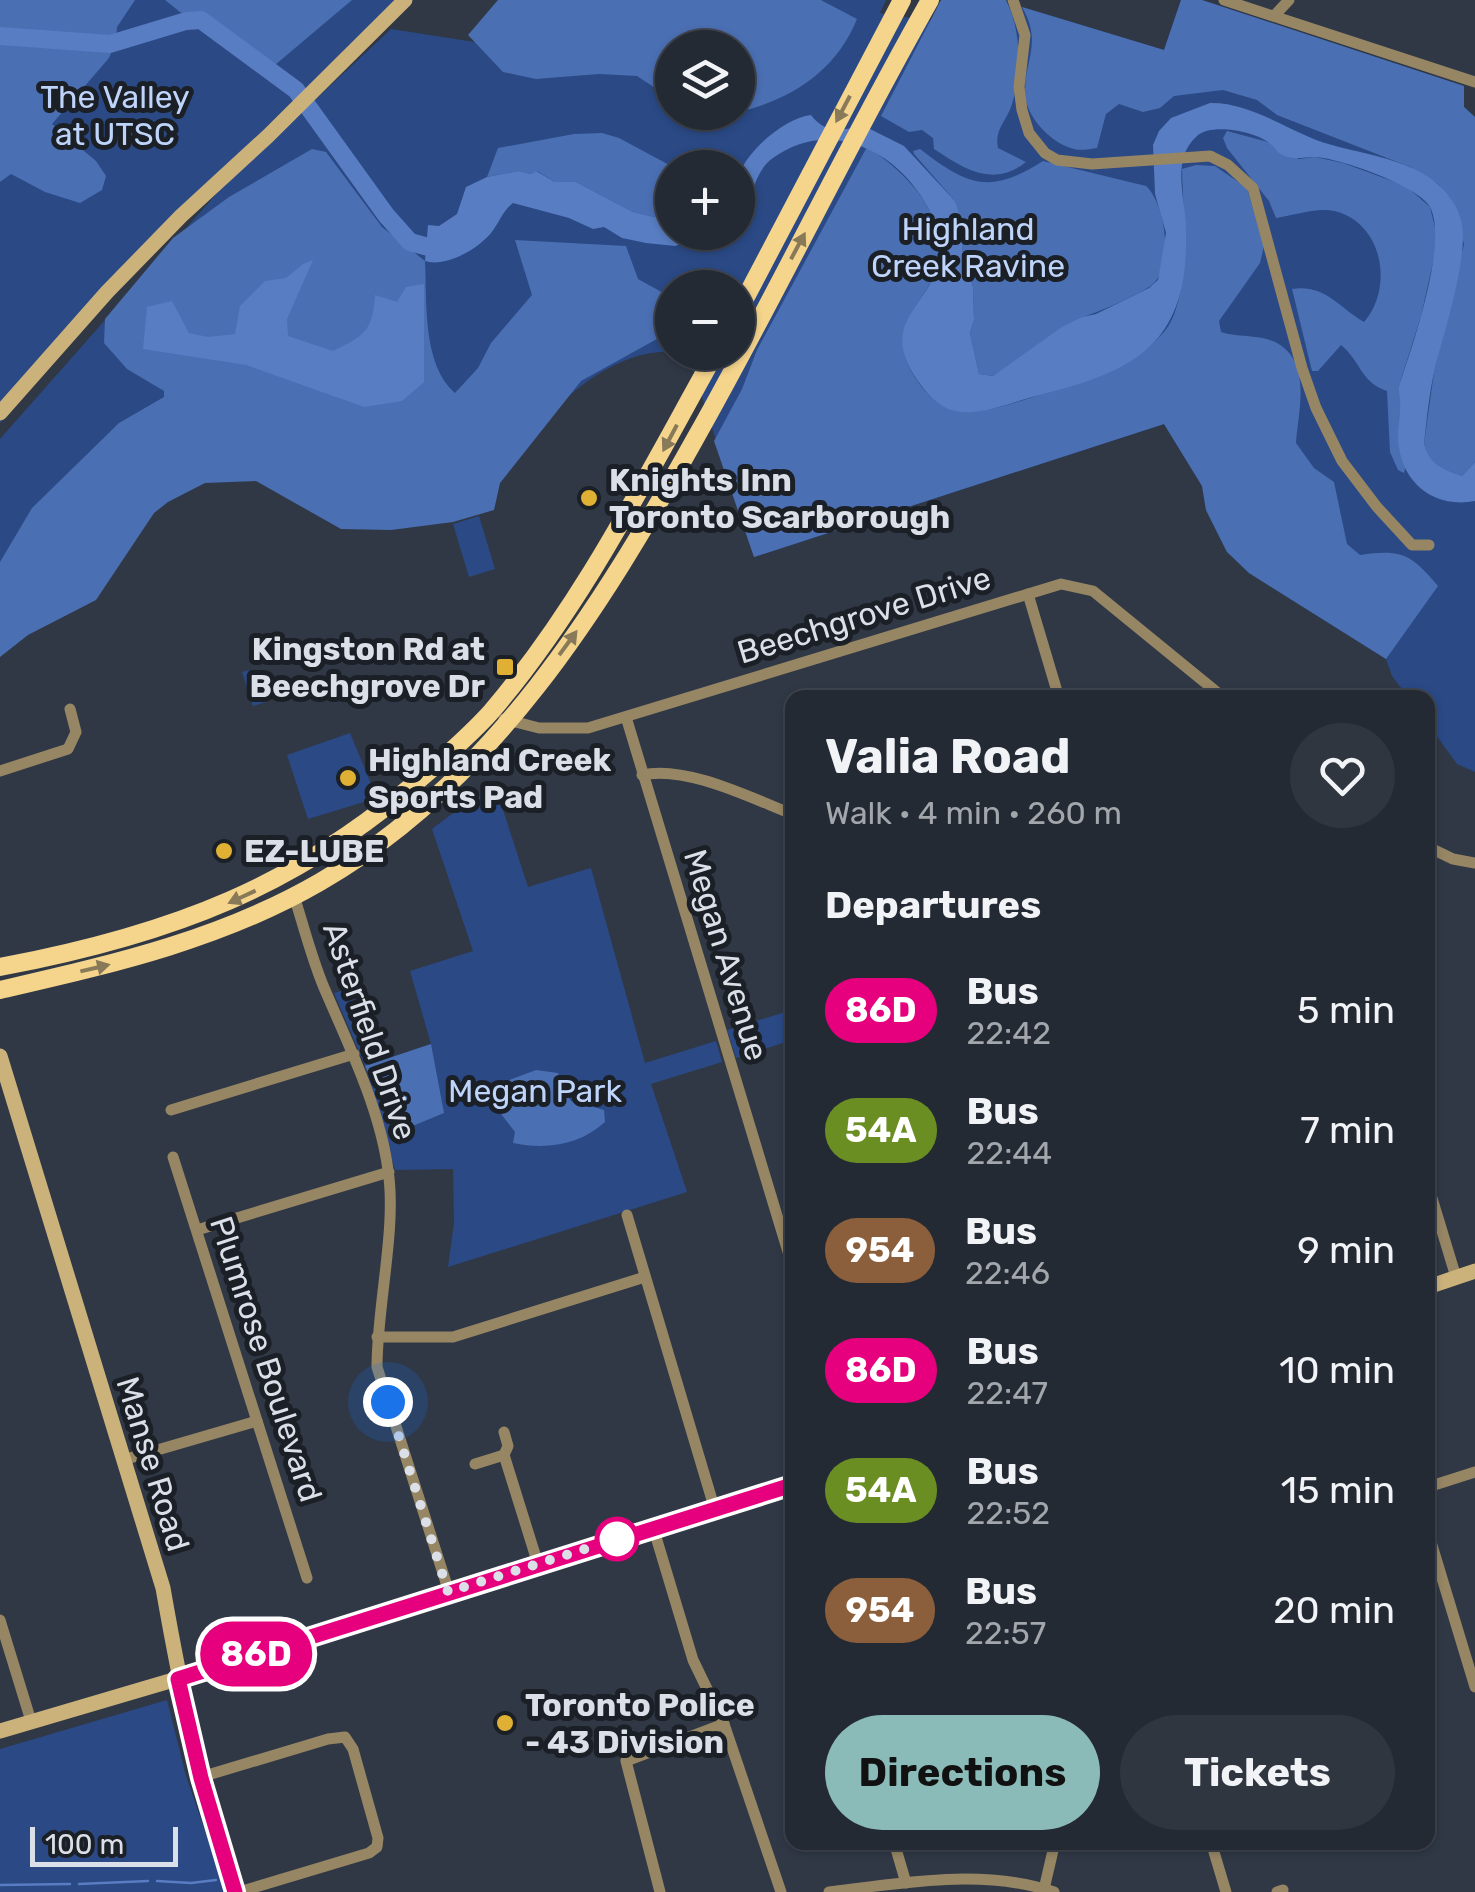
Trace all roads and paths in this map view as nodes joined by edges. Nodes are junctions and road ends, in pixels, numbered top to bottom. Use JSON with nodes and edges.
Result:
{"nodes":[{"id":1,"x":405,"y":0,"type":"edge"},
{"id":2,"x":894,"y":0,"type":"edge"},
{"id":3,"x":902,"y":0,"type":"edge"},
{"id":4,"x":930,"y":0,"type":"edge"},
{"id":5,"x":1013,"y":0,"type":"edge"},
{"id":6,"x":1224,"y":0,"type":"edge"},
{"id":7,"x":1289,"y":0,"type":"edge"},
{"id":8,"x":1274,"y":16,"type":"junction"},
{"id":9,"x":889,"y":23,"type":"junction"},
{"id":10,"x":1475,"y":82,"type":"edge"},
{"id":11,"x":755,"y":279,"type":"edge"},
{"id":12,"x":706,"y":370,"type":"edge"},
{"id":13,"x":0,"y":413,"type":"edge"},
{"id":14,"x":1429,"y":545,"type":"dead end"},
{"id":15,"x":1028,"y":594,"type":"junction"},
{"id":16,"x":1057,"y":690,"type":"edge"},
{"id":17,"x":1214,"y":690,"type":"edge"},
{"id":18,"x":70,"y":709,"type":"dead end"},
{"id":19,"x":488,"y":715,"type":"junction"},
{"id":20,"x":626,"y":717,"type":"junction"},
{"id":21,"x":510,"y":721,"type":"junction"},
{"id":22,"x":0,"y":772,"type":"edge"},
{"id":23,"x":642,"y":775,"type":"junction"},
{"id":24,"x":785,"y":812,"type":"edge"},
{"id":25,"x":1435,"y":850,"type":"edge"},
{"id":26,"x":1475,"y":864,"type":"edge"},
{"id":27,"x":294,"y":896,"type":"junction"},
{"id":28,"x":0,"y":967,"type":"edge"},
{"id":29,"x":0,"y":990,"type":"edge"},
{"id":30,"x":354,"y":1054,"type":"junction"},
{"id":31,"x":0,"y":1056,"type":"edge"},
{"id":32,"x":170,"y":1110,"type":"dead end"},
{"id":33,"x":174,"y":1156,"type":"dead end"},
{"id":34,"x":389,"y":1172,"type":"junction"},
{"id":35,"x":1435,"y":1208,"type":"edge"},
{"id":36,"x":627,"y":1215,"type":"dead end"},
{"id":37,"x":197,"y":1230,"type":"junction"},
{"id":38,"x":785,"y":1242,"type":"edge"},
{"id":39,"x":1475,"y":1272,"type":"edge"},
{"id":40,"x":644,"y":1277,"type":"junction"},
{"id":41,"x":1456,"y":1278,"type":"junction"},
{"id":42,"x":1435,"y":1285,"type":"edge"},
{"id":43,"x":377,"y":1337,"type":"junction"},
{"id":44,"x":257,"y":1421,"type":"junction"},
{"id":45,"x":504,"y":1432,"type":"dead end"},
{"id":46,"x":504,"y":1455,"type":"junction"},
{"id":47,"x":123,"y":1460,"type":"junction"},
{"id":48,"x":475,"y":1464,"type":"dead end"},
{"id":49,"x":1475,"y":1472,"type":"edge"},
{"id":50,"x":1435,"y":1485,"type":"edge"},
{"id":51,"x":785,"y":1487,"type":"edge"},
{"id":52,"x":715,"y":1510,"type":"junction"},
{"id":53,"x":653,"y":1527,"type":"junction"},
{"id":54,"x":1435,"y":1555,"type":"edge"},
{"id":55,"x":538,"y":1564,"type":"junction"},
{"id":56,"x":307,"y":1578,"type":"dead end"},
{"id":57,"x":448,"y":1592,"type":"junction"},
{"id":58,"x":0,"y":1620,"type":"edge"},
{"id":59,"x":178,"y":1679,"type":"junction"},
{"id":60,"x":1475,"y":1687,"type":"edge"},
{"id":61,"x":30,"y":1721,"type":"junction"},
{"id":62,"x":724,"y":1724,"type":"junction"},
{"id":63,"x":0,"y":1731,"type":"edge"},
{"id":64,"x":201,"y":1778,"type":"junction"},
{"id":65,"x":896,"y":1850,"type":"edge"},
{"id":66,"x":1054,"y":1850,"type":"edge"},
{"id":67,"x":1213,"y":1850,"type":"edge"},
{"id":68,"x":906,"y":1883,"type":"junction"},
{"id":69,"x":1049,"y":1890,"type":"edge"},
{"id":70,"x":237,"y":1892,"type":"edge"},
{"id":71,"x":660,"y":1892,"type":"edge"},
{"id":72,"x":781,"y":1892,"type":"edge"},
{"id":73,"x":829,"y":1892,"type":"edge"},
{"id":74,"x":1226,"y":1892,"type":"edge"}],
"edges":[{"from":1,"to":13,"type":"street"},
{"from":2,"to":9,"type":"main road"},
{"from":3,"to":9,"type":"main road"},
{"from":21,"to":4,"type":"main road","one_way":true},
{"from":5,"to":14,"type":"street"},
{"from":6,"to":8,"type":"street"},
{"from":7,"to":8,"type":"street"},
{"from":8,"to":10,"type":"street"},
{"from":9,"to":11,"type":"main road","one_way":true},
{"from":12,"to":19,"type":"main road","one_way":true},
{"from":15,"to":16,"type":"street"},
{"from":15,"to":17,"type":"street","name":"Beechgrove Drive"},
{"from":15,"to":20,"type":"street","name":"Beechgrove Drive"},
{"from":18,"to":22,"type":"street"},
{"from":19,"to":21,"type":"street","name":"Beechgrove Drive"},
{"from":19,"to":28,"type":"main road","one_way":true},
{"from":20,"to":21,"type":"street","name":"Beechgrove Drive"},
{"from":20,"to":23,"type":"street","name":"Megan Avenue"},
{"from":21,"to":27,"type":"main road"},
{"from":23,"to":24,"type":"street"},
{"from":23,"to":38,"type":"street","name":"Megan Avenue"},
{"from":25,"to":26,"type":"street"},
{"from":29,"to":27,"type":"main road","one_way":true},
{"from":27,"to":30,"type":"street","name":"Asterfield Drive"},
{"from":30,"to":32,"type":"street"},
{"from":30,"to":34,"type":"street","name":"Asterfield Drive"},
{"from":31,"to":47,"type":"street","name":"Manse Road"},
{"from":33,"to":37,"type":"street","name":"Plumrose Boulevard"},
{"from":34,"to":37,"type":"street"},
{"from":34,"to":43,"type":"street","name":"Asterfield Drive"},
{"from":35,"to":41,"type":"street"},
{"from":36,"to":40,"type":"street"},
{"from":37,"to":44,"type":"street","name":"Plumrose Boulevard"},
{"from":39,"to":41,"type":"street"},
{"from":40,"to":43,"type":"street"},
{"from":40,"to":52,"type":"street"},
{"from":41,"to":42,"type":"street"},
{"from":43,"to":57,"type":"street","name":"Asterfield Drive"},
{"from":44,"to":47,"type":"street"},
{"from":44,"to":56,"type":"street","name":"Plumrose Boulevard"},
{"from":45,"to":46,"type":"street"},
{"from":46,"to":48,"type":"street"},
{"from":46,"to":55,"type":"street"},
{"from":47,"to":59,"type":"street","name":"Manse Road"},
{"from":49,"to":50,"type":"street"},
{"from":51,"to":52,"type":"street"},
{"from":52,"to":53,"type":"street"},
{"from":53,"to":55,"type":"street"},
{"from":53,"to":62,"type":"street"},
{"from":54,"to":60,"type":"street"},
{"from":55,"to":57,"type":"street"},
{"from":57,"to":59,"type":"street"},
{"from":58,"to":61,"type":"street"},
{"from":59,"to":61,"type":"street"},
{"from":59,"to":64,"type":"street","name":"Manse Road"},
{"from":61,"to":63,"type":"street"},
{"from":62,"to":71,"type":"street"},
{"from":62,"to":72,"type":"street"},
{"from":64,"to":70,"type":"street","name":"Manse Road"},
{"from":64,"to":70,"type":"street"},
{"from":65,"to":68,"type":"street"},
{"from":66,"to":69,"type":"street"},
{"from":67,"to":74,"type":"street"},
{"from":68,"to":69,"type":"street"},
{"from":68,"to":73,"type":"street"}]}
